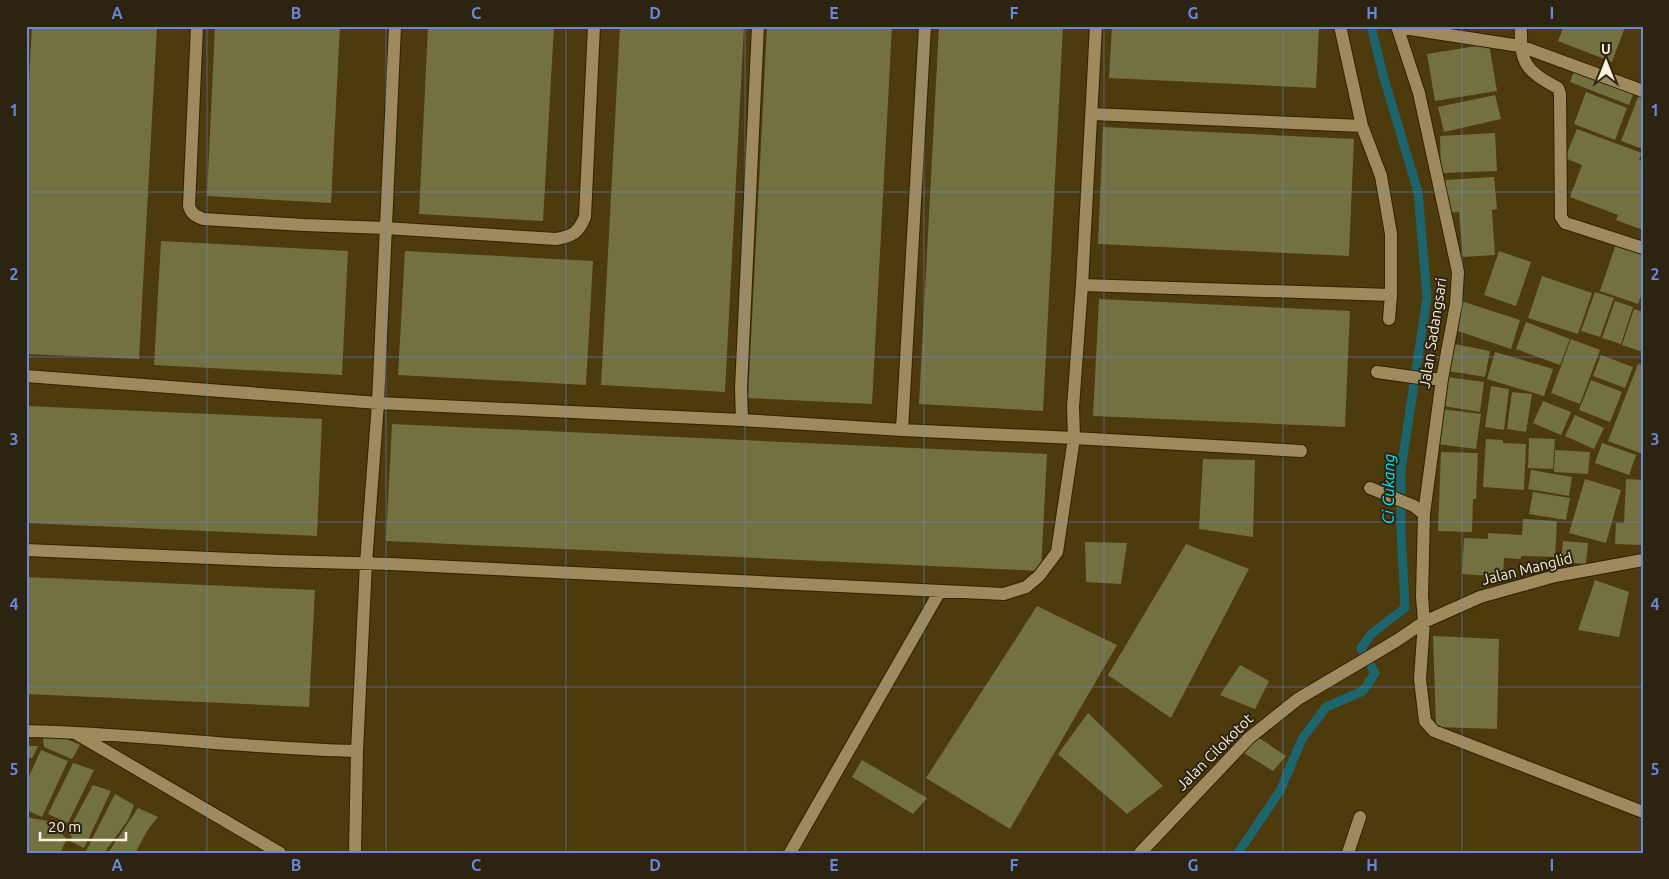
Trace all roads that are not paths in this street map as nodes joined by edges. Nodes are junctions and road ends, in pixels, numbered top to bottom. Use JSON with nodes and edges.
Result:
{"nodes":[{"id":1,"x":197,"y":26,"type":"edge"},
{"id":2,"x":395,"y":26,"type":"edge"},
{"id":3,"x":594,"y":26,"type":"edge"},
{"id":4,"x":758,"y":26,"type":"edge"},
{"id":5,"x":925,"y":26,"type":"edge"},
{"id":6,"x":1096,"y":26,"type":"edge"},
{"id":7,"x":1340,"y":26,"type":"edge"},
{"id":8,"x":1520,"y":26,"type":"edge"},
{"id":9,"x":1397,"y":27,"type":"edge"},
{"id":10,"x":1520,"y":46,"type":"junction"},
{"id":11,"x":1643,"y":91,"type":"edge"},
{"id":12,"x":1092,"y":114,"type":"junction"},
{"id":13,"x":1362,"y":126,"type":"junction"},
{"id":14,"x":386,"y":228,"type":"junction"},
{"id":15,"x":1643,"y":248,"type":"edge"},
{"id":16,"x":1082,"y":285,"type":"junction"},
{"id":17,"x":1391,"y":295,"type":"junction"},
{"id":18,"x":1389,"y":319,"type":"dead end"},
{"id":19,"x":1377,"y":372,"type":"dead end"},
{"id":20,"x":26,"y":376,"type":"edge"},
{"id":21,"x":1442,"y":379,"type":"junction"},
{"id":22,"x":378,"y":403,"type":"junction"},
{"id":23,"x":742,"y":420,"type":"junction"},
{"id":24,"x":902,"y":430,"type":"junction"},
{"id":25,"x":1074,"y":438,"type":"junction"},
{"id":26,"x":1301,"y":451,"type":"dead end"},
{"id":27,"x":1370,"y":488,"type":"dead end"},
{"id":28,"x":1419,"y":510,"type":"junction"},
{"id":29,"x":26,"y":550,"type":"edge"},
{"id":30,"x":1643,"y":560,"type":"edge"},
{"id":31,"x":366,"y":563,"type":"junction"},
{"id":32,"x":940,"y":591,"type":"junction"},
{"id":33,"x":1424,"y":622,"type":"junction"},
{"id":34,"x":26,"y":731,"type":"edge"},
{"id":35,"x":73,"y":732,"type":"junction"},
{"id":36,"x":356,"y":751,"type":"junction"},
{"id":37,"x":1643,"y":812,"type":"edge"},
{"id":38,"x":1360,"y":818,"type":"dead end"},
{"id":39,"x":280,"y":853,"type":"edge"},
{"id":40,"x":355,"y":853,"type":"edge"},
{"id":41,"x":790,"y":853,"type":"edge"},
{"id":42,"x":1140,"y":853,"type":"edge"},
{"id":43,"x":1348,"y":853,"type":"edge"}],
"edges":[{"from":1,"to":14,"type":"street"},
{"from":2,"to":14,"type":"street"},
{"from":3,"to":14,"type":"street"},
{"from":4,"to":23,"type":"street"},
{"from":5,"to":24,"type":"street"},
{"from":6,"to":12,"type":"street"},
{"from":7,"to":13,"type":"street"},
{"from":8,"to":10,"type":"street"},
{"from":9,"to":10,"type":"street"},
{"from":9,"to":21,"type":"street","name":"Jalan Sadangsari"},
{"from":10,"to":11,"type":"street"},
{"from":10,"to":15,"type":"street"},
{"from":12,"to":13,"type":"street"},
{"from":12,"to":16,"type":"street"},
{"from":13,"to":17,"type":"street"},
{"from":14,"to":22,"type":"street"},
{"from":16,"to":17,"type":"street"},
{"from":16,"to":25,"type":"street"},
{"from":17,"to":18,"type":"street"},
{"from":19,"to":21,"type":"street"},
{"from":20,"to":22,"type":"street"},
{"from":21,"to":28,"type":"street","name":"Jalan Sadangsari"},
{"from":22,"to":23,"type":"street"},
{"from":22,"to":31,"type":"street"},
{"from":23,"to":24,"type":"street"},
{"from":24,"to":25,"type":"street"},
{"from":25,"to":26,"type":"street"},
{"from":25,"to":32,"type":"street"},
{"from":27,"to":28,"type":"street"},
{"from":28,"to":33,"type":"street","name":"Jalan Sadangsari"},
{"from":29,"to":31,"type":"street"},
{"from":30,"to":33,"type":"street","name":"Jalan Manglid"},
{"from":31,"to":32,"type":"street"},
{"from":31,"to":36,"type":"street"},
{"from":32,"to":41,"type":"street"},
{"from":33,"to":37,"type":"street","name":"Jalan Sadangsari"},
{"from":33,"to":42,"type":"street","name":"Jalan Cilokotot"},
{"from":34,"to":35,"type":"street"},
{"from":35,"to":36,"type":"street"},
{"from":35,"to":39,"type":"street"},
{"from":36,"to":40,"type":"street"},
{"from":38,"to":43,"type":"street"}]}
